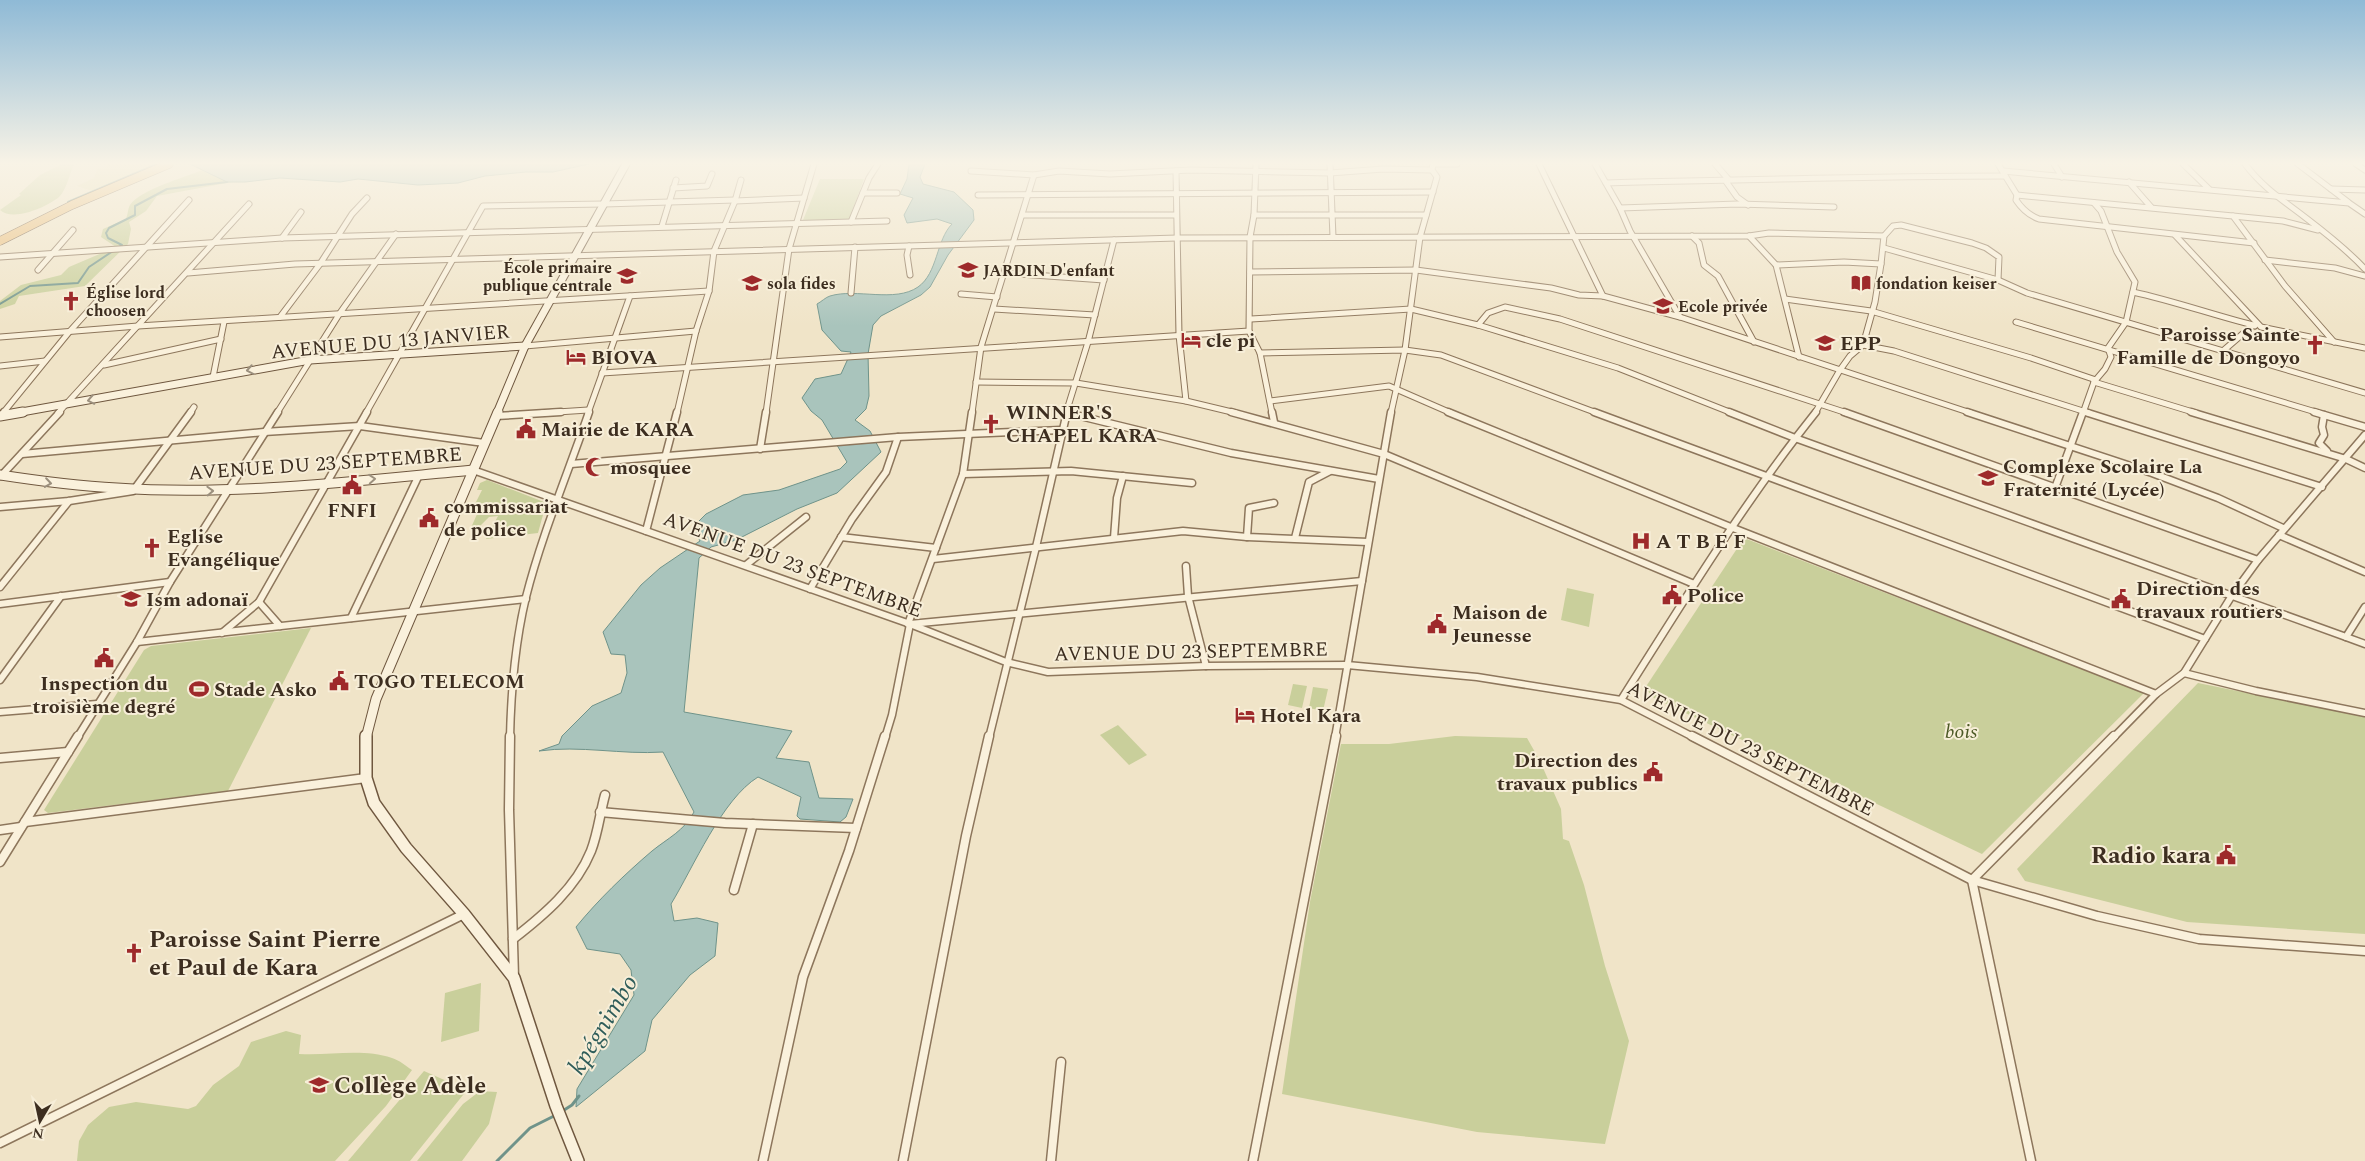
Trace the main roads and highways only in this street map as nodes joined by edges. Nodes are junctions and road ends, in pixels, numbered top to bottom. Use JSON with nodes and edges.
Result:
{"nodes":[{"id":1,"x":47,"y":218,"type":"edge"},
{"id":2,"x":596,"y":218,"type":"edge"},
{"id":3,"x":0,"y":241,"type":"edge"},
{"id":4,"x":525,"y":346,"type":"junction"},
{"id":5,"x":0,"y":416,"type":"edge"},
{"id":6,"x":473,"y":470,"type":"junction"},
{"id":7,"x":1,"y":476,"type":"edge"},
{"id":8,"x":578,"y":1161,"type":"edge"}],
"edges":[{"from":1,"to":3,"type":"highway"},
{"from":2,"to":4,"type":"main road"},
{"from":4,"to":5,"type":"main road","name":"AVENUE DU 13 JANVIER","one_way":true},
{"from":4,"to":6,"type":"main road"},
{"from":7,"to":6,"type":"main road","name":"AVENUE DU 23 SEPTEMBRE","one_way":true},
{"from":6,"to":8,"type":"main road"}]}
